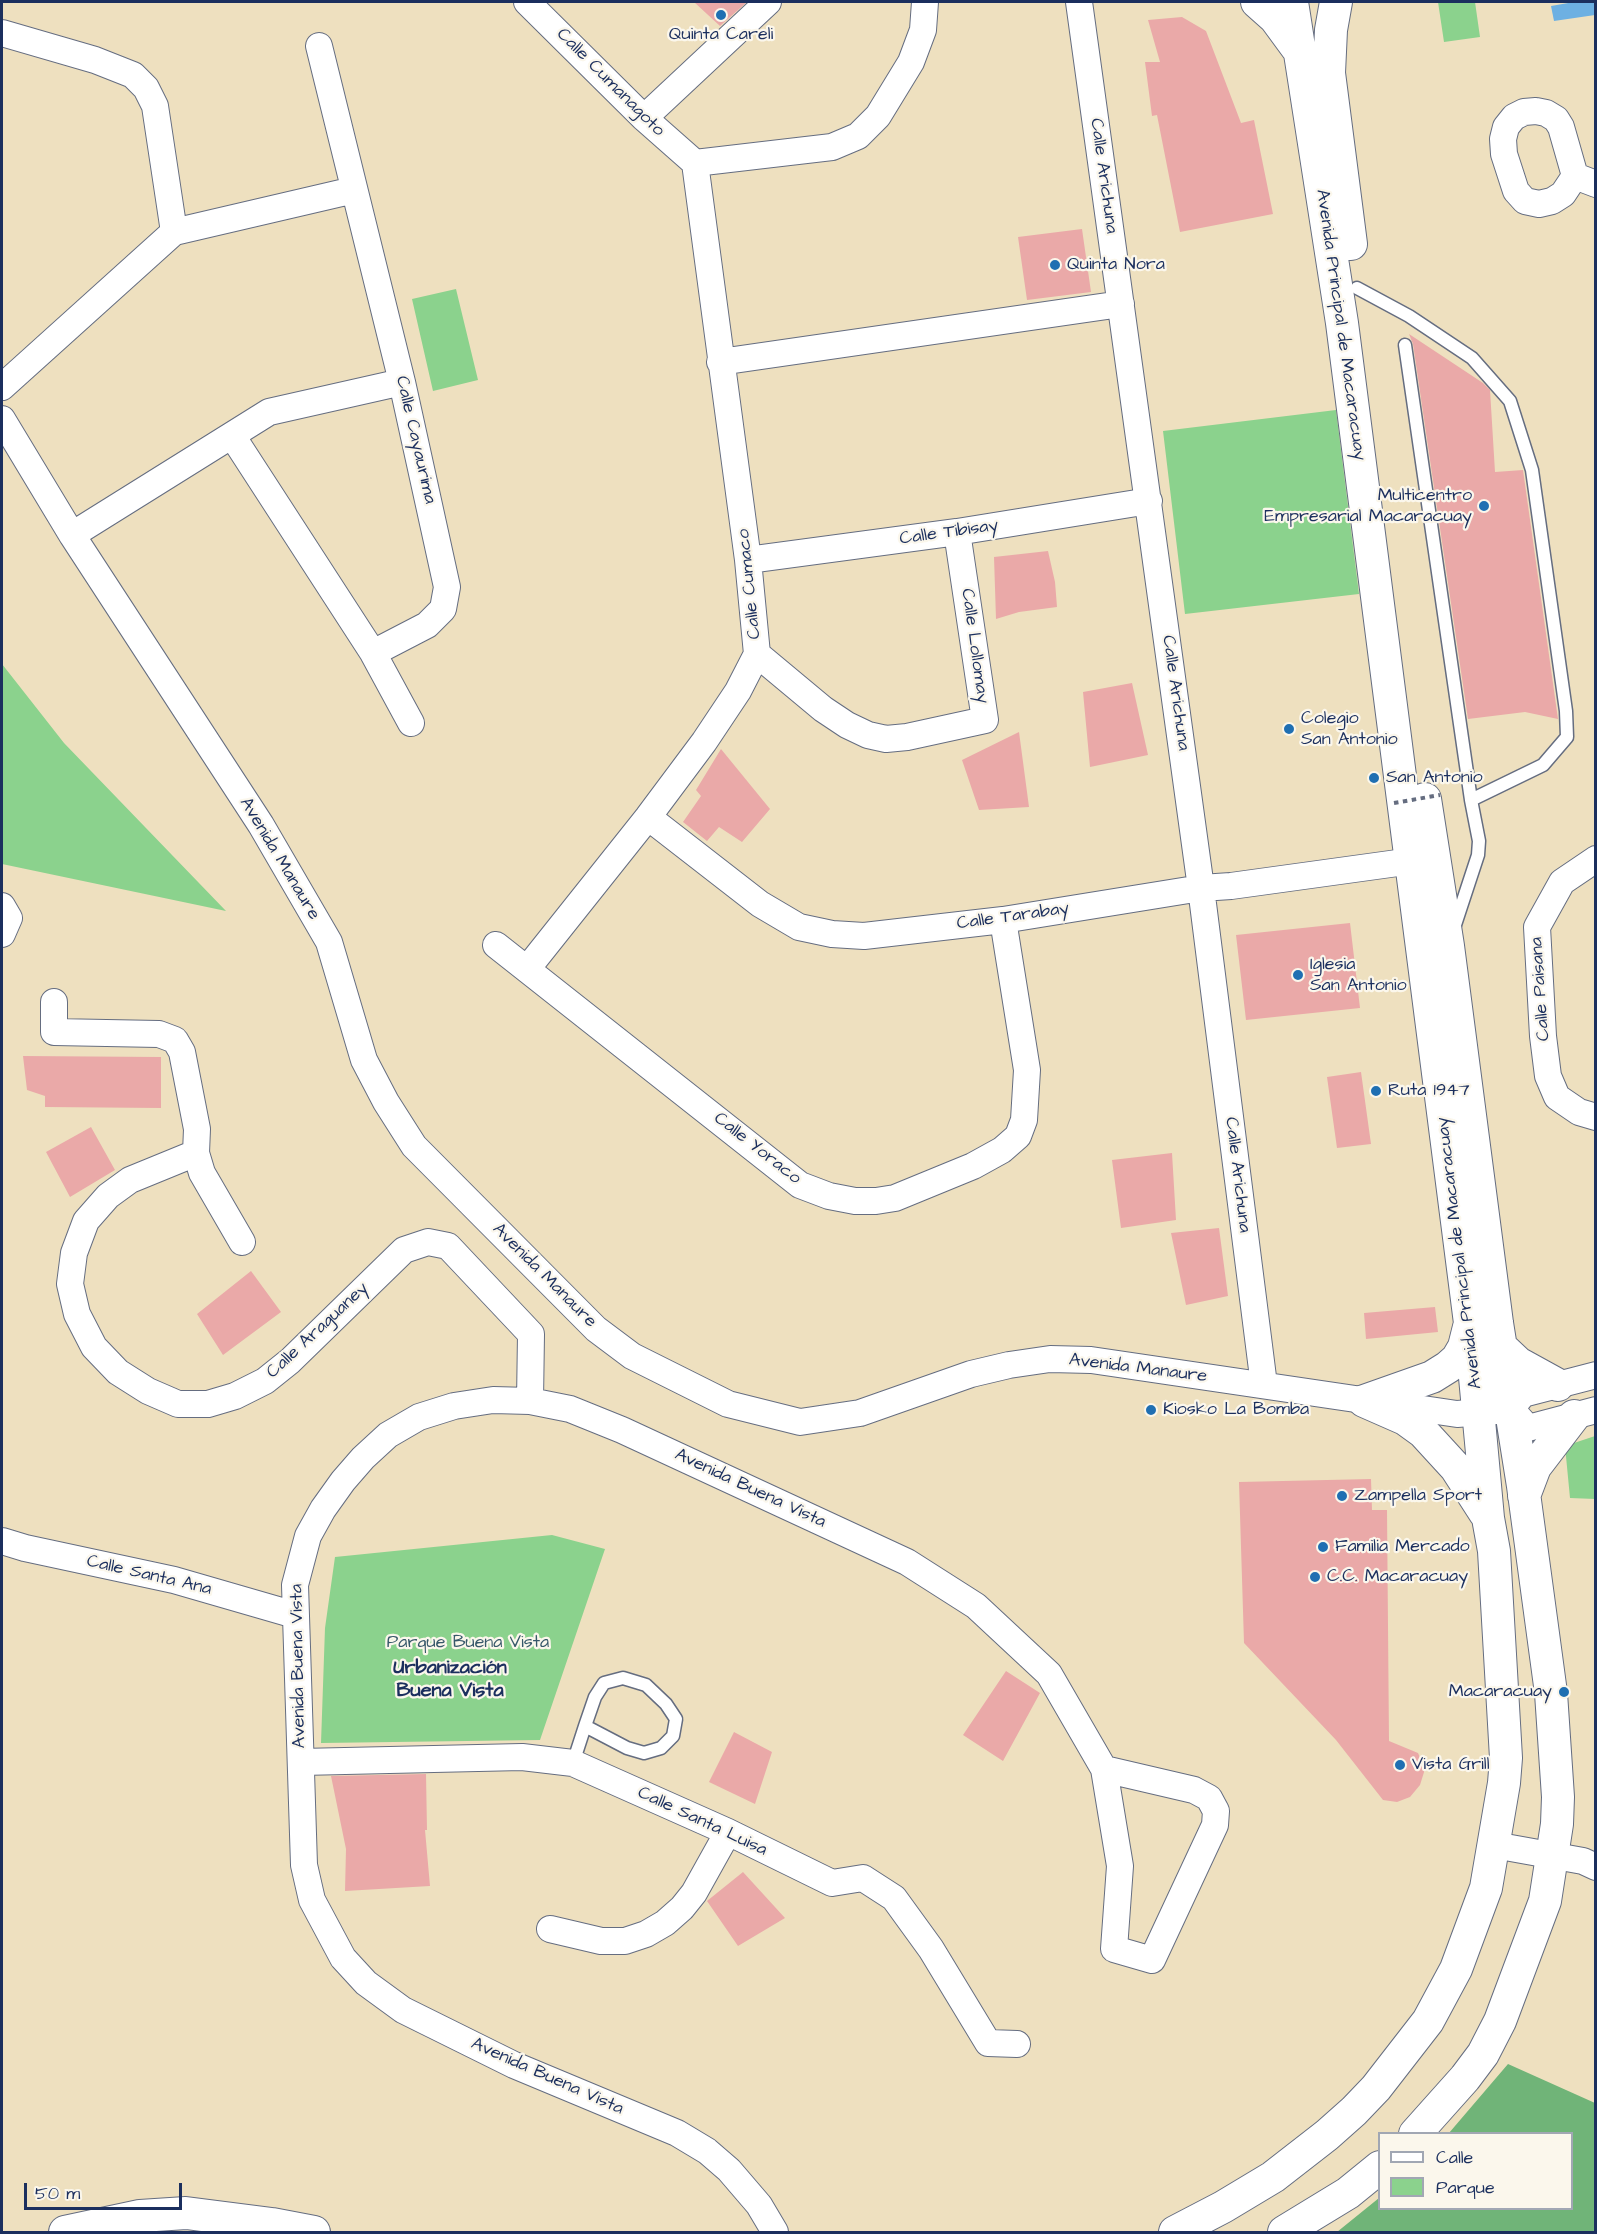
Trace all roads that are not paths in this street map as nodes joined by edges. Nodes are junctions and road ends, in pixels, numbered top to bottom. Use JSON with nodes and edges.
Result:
{"nodes":[{"id":1,"x":527,"y":2,"type":"edge"},
{"id":2,"x":768,"y":2,"type":"edge"},
{"id":3,"x":925,"y":2,"type":"edge"},
{"id":4,"x":1079,"y":2,"type":"edge"},
{"id":5,"x":1257,"y":2,"type":"edge"},
{"id":6,"x":1292,"y":2,"type":"edge"},
{"id":7,"x":1336,"y":2,"type":"edge"},
{"id":8,"x":2,"y":33,"type":"edge"},
{"id":9,"x":319,"y":46,"type":"dead end"},
{"id":10,"x":1301,"y":54,"type":"junction"},
{"id":11,"x":644,"y":118,"type":"junction"},
{"id":12,"x":695,"y":163,"type":"junction"},
{"id":13,"x":354,"y":190,"type":"junction"},
{"id":14,"x":174,"y":232,"type":"junction"},
{"id":15,"x":1357,"y":288,"type":"junction"},
{"id":16,"x":1120,"y":304,"type":"junction"},
{"id":17,"x":1405,"y":345,"type":"dead end"},
{"id":18,"x":720,"y":362,"type":"junction"},
{"id":19,"x":402,"y":382,"type":"junction"},
{"id":20,"x":2,"y":387,"type":"edge"},
{"id":21,"x":2,"y":419,"type":"edge"},
{"id":22,"x":233,"y":437,"type":"junction"},
{"id":23,"x":1149,"y":501,"type":"junction"},
{"id":24,"x":957,"y":532,"type":"junction"},
{"id":25,"x":72,"y":536,"type":"junction"},
{"id":26,"x":748,"y":560,"type":"junction"},
{"id":27,"x":373,"y":653,"type":"junction"},
{"id":28,"x":757,"y":654,"type":"junction"},
{"id":29,"x":411,"y":723,"type":"dead end"},
{"id":30,"x":1471,"y":800,"type":"junction"},
{"id":31,"x":648,"y":817,"type":"junction"},
{"id":32,"x":1596,"y":859,"type":"edge"},
{"id":33,"x":1412,"y":861,"type":"junction"},
{"id":34,"x":1202,"y":888,"type":"junction"},
{"id":35,"x":2,"y":906,"type":"edge"},
{"id":36,"x":1003,"y":920,"type":"junction"},
{"id":37,"x":2,"y":934,"type":"edge"},
{"id":38,"x":496,"y":945,"type":"dead end"},
{"id":39,"x":1448,"y":946,"type":"junction"},
{"id":40,"x":527,"y":969,"type":"junction"},
{"id":41,"x":54,"y":1002,"type":"dead end"},
{"id":42,"x":1596,"y":1117,"type":"edge"},
{"id":43,"x":196,"y":1153,"type":"junction"},
{"id":44,"x":242,"y":1242,"type":"dead end"},
{"id":45,"x":1470,"y":1323,"type":"junction"},
{"id":46,"x":1501,"y":1347,"type":"junction"},
{"id":47,"x":1596,"y":1375,"type":"edge"},
{"id":48,"x":1558,"y":1384,"type":"junction"},
{"id":49,"x":1264,"y":1385,"type":"junction"},
{"id":50,"x":530,"y":1401,"type":"junction"},
{"id":51,"x":1364,"y":1401,"type":"junction"},
{"id":52,"x":1511,"y":1409,"type":"junction"},
{"id":53,"x":1478,"y":1413,"type":"junction"},
{"id":54,"x":1585,"y":1413,"type":"edge"},
{"id":55,"x":1524,"y":1496,"type":"junction"},
{"id":56,"x":1488,"y":1518,"type":"junction"},
{"id":57,"x":2,"y":1541,"type":"edge"},
{"id":58,"x":295,"y":1615,"type":"junction"},
{"id":59,"x":585,"y":1726,"type":"junction"},
{"id":60,"x":301,"y":1762,"type":"junction"},
{"id":61,"x":573,"y":1763,"type":"junction"},
{"id":62,"x":1104,"y":1768,"type":"junction"},
{"id":63,"x":728,"y":1832,"type":"junction"},
{"id":64,"x":1494,"y":1845,"type":"junction"},
{"id":65,"x":1553,"y":1855,"type":"junction"},
{"id":66,"x":1596,"y":1867,"type":"edge"},
{"id":67,"x":550,"y":1929,"type":"dead end"},
{"id":68,"x":1017,"y":2044,"type":"dead end"},
{"id":69,"x":1416,"y":2132,"type":"edge"},
{"id":70,"x":1378,"y":2169,"type":"edge"},
{"id":71,"x":64,"y":2232,"type":"edge"},
{"id":72,"x":314,"y":2232,"type":"edge"},
{"id":73,"x":775,"y":2232,"type":"edge"},
{"id":74,"x":1175,"y":2232,"type":"edge"},
{"id":75,"x":1284,"y":2232,"type":"edge"}],
"edges":[{"from":1,"to":11,"type":"street","name":"Calle Cumanagoto"},
{"from":2,"to":11,"type":"street"},
{"from":3,"to":12,"type":"street"},
{"from":4,"to":16,"type":"street","name":"Calle Arichuna"},
{"from":5,"to":10,"type":"street"},
{"from":6,"to":10,"type":"street","name":"Avenida Principal de Macaracuay"},
{"from":7,"to":15,"type":"street","name":"Avenida Principal de Macaracuay"},
{"from":8,"to":14,"type":"street"},
{"from":9,"to":13,"type":"street","name":"Calle Cayaurima"},
{"from":10,"to":33,"type":"street","name":"Avenida Principal de Macaracuay"},
{"from":11,"to":12,"type":"street","name":"Calle Cumanagoto"},
{"from":12,"to":18,"type":"street","name":"Calle Cumaco"},
{"from":13,"to":14,"type":"street"},
{"from":13,"to":19,"type":"street","name":"Calle Cayaurima"},
{"from":14,"to":20,"type":"street"},
{"from":15,"to":30,"type":"lane"},
{"from":15,"to":39,"type":"street","name":"Avenida Principal de Macaracuay"},
{"from":16,"to":18,"type":"street"},
{"from":16,"to":23,"type":"street","name":"Calle Arichuna"},
{"from":17,"to":30,"type":"lane"},
{"from":18,"to":26,"type":"street","name":"Calle Cumaco"},
{"from":19,"to":22,"type":"street"},
{"from":19,"to":27,"type":"street","name":"Calle Cayaurima"},
{"from":21,"to":25,"type":"street","name":"Avenida Manaure"},
{"from":22,"to":25,"type":"street"},
{"from":22,"to":27,"type":"street"},
{"from":23,"to":24,"type":"street","name":"Calle Tibisay"},
{"from":23,"to":34,"type":"street","name":"Calle Arichuna"},
{"from":24,"to":26,"type":"street","name":"Calle Tibisay"},
{"from":24,"to":28,"type":"street","name":"Calle Lollomay"},
{"from":25,"to":49,"type":"street","name":"Avenida Manaure"},
{"from":26,"to":28,"type":"street","name":"Calle Cumaco"},
{"from":27,"to":29,"type":"street"},
{"from":28,"to":31,"type":"street","name":"Calle Cumaco"},
{"from":30,"to":39,"type":"lane"},
{"from":31,"to":36,"type":"street","name":"Calle Tarabay"},
{"from":31,"to":40,"type":"street","name":"Calle Cumaco"},
{"from":32,"to":42,"type":"street","name":"Calle Paisana"},
{"from":33,"to":34,"type":"street","name":"Calle Tarabay"},
{"from":33,"to":45,"type":"street","name":"Avenida Principal de Macaracuay"},
{"from":34,"to":36,"type":"street","name":"Calle Tarabay"},
{"from":34,"to":49,"type":"street","name":"Calle Arichuna"},
{"from":35,"to":37,"type":"street"},
{"from":36,"to":40,"type":"street","name":"Calle Yoraco"},
{"from":38,"to":40,"type":"street","name":"Calle Yoraco"},
{"from":39,"to":46,"type":"street","name":"Avenida Principal de Macaracuay"},
{"from":41,"to":43,"type":"street"},
{"from":43,"to":44,"type":"street"},
{"from":43,"to":50,"type":"street","name":"Calle Araguaney"},
{"from":45,"to":51,"type":"street"},
{"from":45,"to":53,"type":"street","name":"Avenida Principal de Macaracuay"},
{"from":46,"to":48,"type":"street"},
{"from":46,"to":52,"type":"street","name":"Avenida Principal de Macaracuay"},
{"from":47,"to":48,"type":"street"},
{"from":48,"to":52,"type":"street"},
{"from":49,"to":51,"type":"street","name":"Avenida Manaure"},
{"from":50,"to":58,"type":"street","name":"Avenida Buena Vista"},
{"from":50,"to":62,"type":"street","name":"Avenida Buena Vista"},
{"from":51,"to":53,"type":"street","name":"Avenida Manaure"},
{"from":51,"to":56,"type":"street"},
{"from":52,"to":53,"type":"street","name":"Avenida Manaure"},
{"from":52,"to":54,"type":"street"},
{"from":52,"to":55,"type":"street","name":"Avenida Principal de Macaracuay"},
{"from":53,"to":56,"type":"street","name":"Avenida Principal de Macaracuay"},
{"from":54,"to":55,"type":"street"},
{"from":55,"to":65,"type":"street","name":"Avenida Principal de Macaracuay"},
{"from":56,"to":64,"type":"street","name":"Avenida Principal de Macaracuay"},
{"from":57,"to":58,"type":"street","name":"Calle Santa Ana"},
{"from":58,"to":60,"type":"street","name":"Avenida Buena Vista"},
{"from":59,"to":59,"type":"lane"},
{"from":59,"to":61,"type":"lane"},
{"from":60,"to":61,"type":"street","name":"Calle Santa Luisa"},
{"from":60,"to":73,"type":"street","name":"Avenida Buena Vista"},
{"from":61,"to":63,"type":"street","name":"Calle Santa Luisa"},
{"from":62,"to":62,"type":"street","name":"Avenida Buena Vista"},
{"from":63,"to":67,"type":"street"},
{"from":63,"to":68,"type":"street","name":"Calle Santa Luisa"},
{"from":64,"to":65,"type":"street"},
{"from":64,"to":74,"type":"street","name":"Avenida Principal de Macaracuay"},
{"from":65,"to":66,"type":"street"},
{"from":65,"to":69,"type":"street","name":"Avenida Principal de Macaracuay"},
{"from":70,"to":75,"type":"street"},
{"from":71,"to":72,"type":"street"}]}
